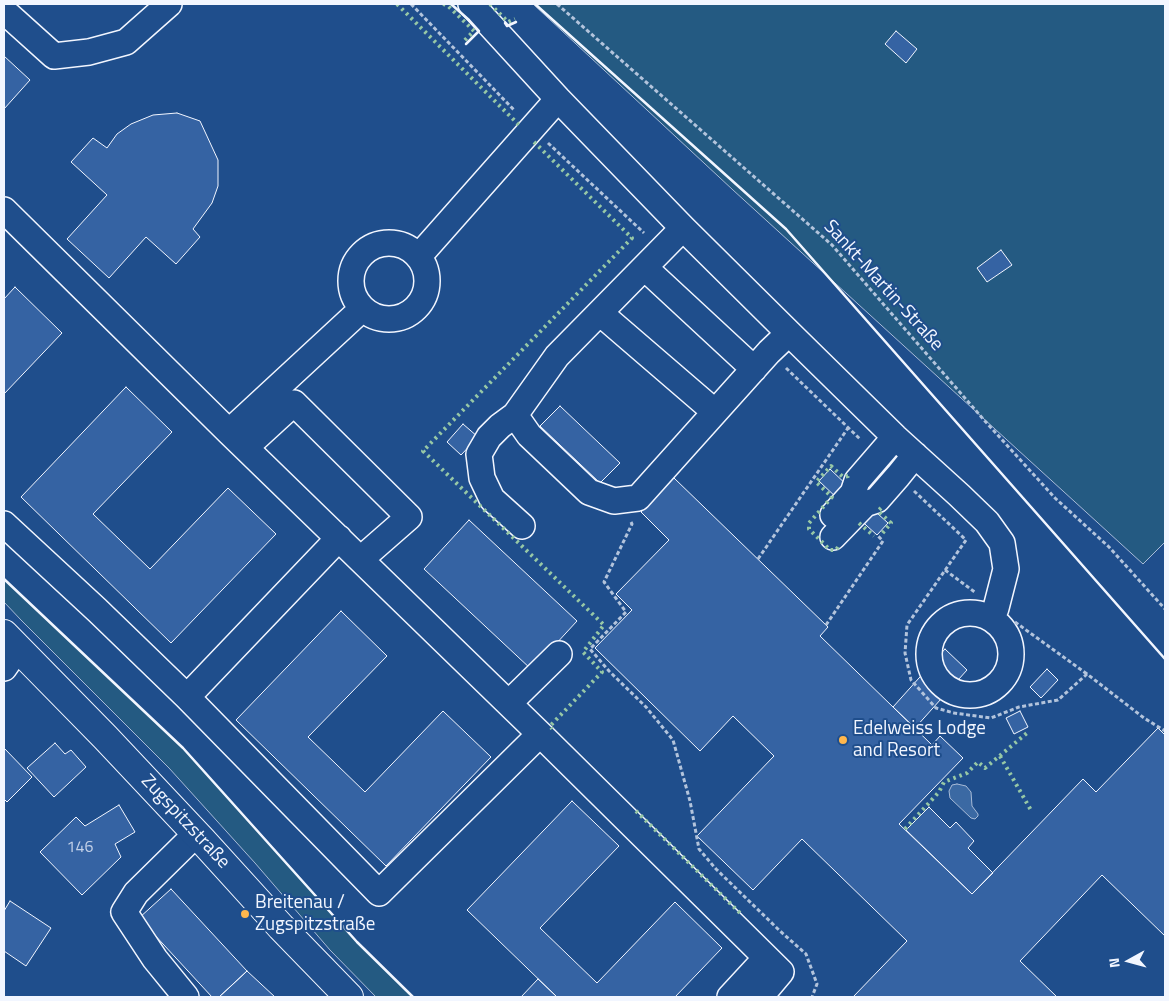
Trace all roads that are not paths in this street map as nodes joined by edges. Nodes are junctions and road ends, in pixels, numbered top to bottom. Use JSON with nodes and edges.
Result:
{"nodes":[{"id":1,"x":169,"y":4,"type":"edge"},
{"id":2,"x":471,"y":4,"type":"edge"},
{"id":3,"x":4,"y":11,"type":"edge"},
{"id":4,"x":558,"y":99,"type":"junction"},
{"id":5,"x":4,"y":210,"type":"edge"},
{"id":6,"x":684,"y":228,"type":"junction"},
{"id":7,"x":419,"y":256,"type":"junction"},
{"id":8,"x":654,"y":259,"type":"junction"},
{"id":9,"x":362,"y":309,"type":"junction"},
{"id":10,"x":600,"y":313,"type":"junction"},
{"id":11,"x":789,"y":333,"type":"junction"},
{"id":12,"x":762,"y":360,"type":"junction"},
{"id":13,"x":715,"y":412,"type":"junction"},
{"id":14,"x":515,"y":415,"type":"junction"},
{"id":15,"x":895,"y":437,"type":"junction"},
{"id":16,"x":237,"y":439,"type":"junction"},
{"id":17,"x":915,"y":455,"type":"junction"},
{"id":18,"x":4,"y":524,"type":"edge"},
{"id":19,"x":522,"y":526,"type":"dead end"},
{"id":20,"x":339,"y":538,"type":"junction"},
{"id":21,"x":361,"y":559,"type":"junction"},
{"id":22,"x":992,"y":618,"type":"dead end"},
{"id":23,"x":9,"y":650,"type":"edge"},
{"id":24,"x":559,"y":654,"type":"dead end"},
{"id":25,"x":187,"y":698,"type":"junction"},
{"id":26,"x":509,"y":703,"type":"junction"},
{"id":27,"x":540,"y":734,"type":"junction"},
{"id":28,"x":196,"y":834,"type":"junction"},
{"id":29,"x":766,"y":958,"type":"junction"},
{"id":30,"x":186,"y":997,"type":"edge"},
{"id":31,"x":349,"y":997,"type":"edge"},
{"id":32,"x":730,"y":997,"type":"edge"},
{"id":33,"x":760,"y":997,"type":"edge"}],
"edges":[{"from":1,"to":3,"type":"lane"},
{"from":2,"to":4,"type":"lane"},
{"from":4,"to":6,"type":"lane"},
{"from":4,"to":7,"type":"lane"},
{"from":5,"to":16,"type":"lane"},
{"from":6,"to":8,"type":"lane"},
{"from":6,"to":11,"type":"lane"},
{"from":7,"to":9,"type":"lane"},
{"from":7,"to":9,"type":"lane"},
{"from":8,"to":10,"type":"lane"},
{"from":8,"to":12,"type":"lane"},
{"from":9,"to":16,"type":"lane"},
{"from":10,"to":13,"type":"lane"},
{"from":10,"to":14,"type":"lane"},
{"from":11,"to":12,"type":"lane"},
{"from":11,"to":15,"type":"lane"},
{"from":12,"to":13,"type":"lane"},
{"from":13,"to":14,"type":"lane"},
{"from":14,"to":19,"type":"lane"},
{"from":15,"to":17,"type":"lane"},
{"from":15,"to":17,"type":"lane"},
{"from":16,"to":20,"type":"lane"},
{"from":16,"to":21,"type":"lane"},
{"from":17,"to":22,"type":"lane"},
{"from":18,"to":25,"type":"lane"},
{"from":20,"to":21,"type":"lane"},
{"from":20,"to":25,"type":"lane"},
{"from":21,"to":26,"type":"lane"},
{"from":23,"to":28,"type":"main road","name":"Zugspitzstraße"},
{"from":24,"to":26,"type":"lane"},
{"from":25,"to":27,"type":"lane"},
{"from":26,"to":27,"type":"lane"},
{"from":27,"to":29,"type":"lane"},
{"from":28,"to":30,"type":"lane"},
{"from":28,"to":31,"type":"main road","name":"Zugspitzstraße"},
{"from":29,"to":32,"type":"lane"},
{"from":29,"to":33,"type":"lane"}]}
